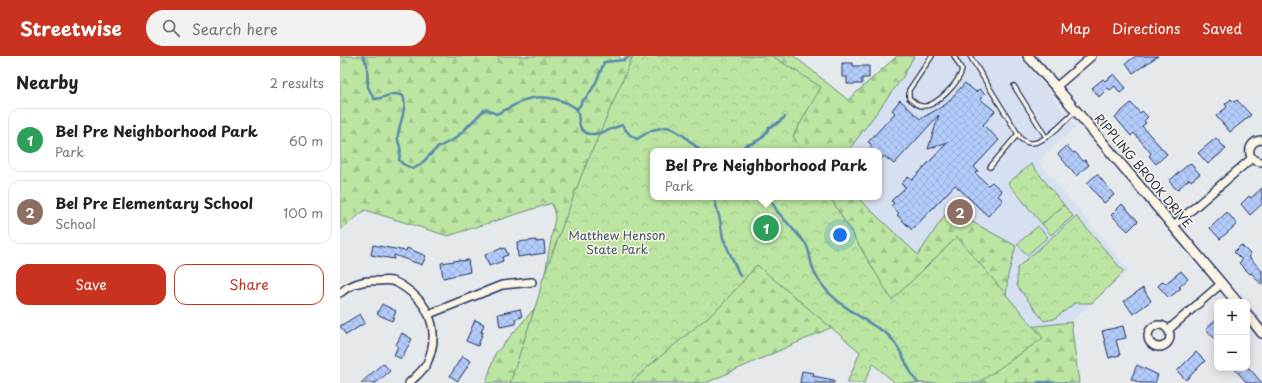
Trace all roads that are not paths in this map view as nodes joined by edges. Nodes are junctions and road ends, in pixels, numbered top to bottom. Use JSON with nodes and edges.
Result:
{"nodes":[{"id":1,"x":932,"y":56,"type":"edge"},
{"id":2,"x":954,"y":56,"type":"edge"},
{"id":3,"x":970,"y":56,"type":"edge"},
{"id":4,"x":1028,"y":56,"type":"edge"},
{"id":5,"x":1092,"y":56,"type":"edge"},
{"id":6,"x":1014,"y":86,"type":"dead end"},
{"id":7,"x":1056,"y":86,"type":"junction"},
{"id":8,"x":1076,"y":110,"type":"junction"},
{"id":9,"x":1018,"y":134,"type":"junction"},
{"id":10,"x":1046,"y":137,"type":"junction"},
{"id":11,"x":1262,"y":140,"type":"edge"},
{"id":12,"x":1252,"y":158,"type":"junction"},
{"id":13,"x":1262,"y":162,"type":"edge"},
{"id":14,"x":990,"y":167,"type":"dead end"},
{"id":15,"x":1174,"y":226,"type":"junction"},
{"id":16,"x":532,"y":282,"type":"dead end"},
{"id":17,"x":1222,"y":283,"type":"junction"},
{"id":18,"x":340,"y":293,"type":"edge"},
{"id":19,"x":1235,"y":299,"type":"edge"},
{"id":20,"x":429,"y":314,"type":"junction"},
{"id":21,"x":1250,"y":318,"type":"edge"},
{"id":22,"x":1168,"y":330,"type":"dead end"},
{"id":23,"x":1262,"y":333,"type":"edge"},
{"id":24,"x":409,"y":383,"type":"edge"}],
"edges":[{"from":1,"to":2,"type":"lane"},
{"from":3,"to":9,"type":"lane"},
{"from":4,"to":7,"type":"street","name":"RIPPLING BROOK DRIVE"},
{"from":5,"to":7,"type":"street"},
{"from":6,"to":10,"type":"lane"},
{"from":7,"to":8,"type":"street","name":"RIPPLING BROOK DRIVE"},
{"from":8,"to":10,"type":"lane"},
{"from":8,"to":15,"type":"street","name":"RIPPLING BROOK DRIVE"},
{"from":9,"to":10,"type":"lane"},
{"from":9,"to":14,"type":"lane"},
{"from":11,"to":12,"type":"street"},
{"from":12,"to":13,"type":"street"},
{"from":12,"to":15,"type":"street"},
{"from":15,"to":17,"type":"street","name":"RIPPLING BROOK DRIVE"},
{"from":16,"to":20,"type":"street"},
{"from":17,"to":19,"type":"street","name":"RIPPLING BROOK DRIVE"},
{"from":17,"to":22,"type":"street"},
{"from":18,"to":20,"type":"street"},
{"from":20,"to":24,"type":"street"},
{"from":21,"to":23,"type":"street"}]}
